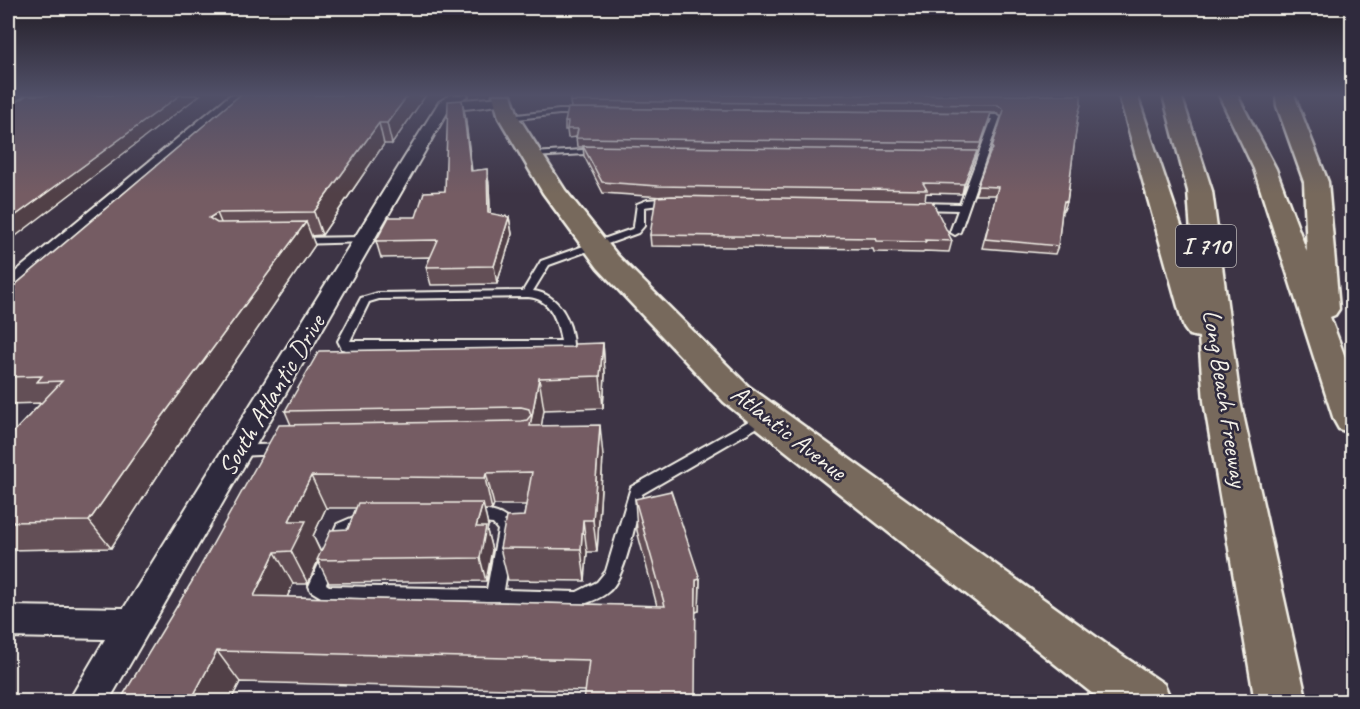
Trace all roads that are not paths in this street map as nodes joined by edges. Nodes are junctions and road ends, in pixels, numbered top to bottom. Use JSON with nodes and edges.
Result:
{"nodes":[{"id":1,"x":199,"y":128,"type":"edge"},
{"id":2,"x":435,"y":128,"type":"edge"},
{"id":3,"x":517,"y":128,"type":"edge"},
{"id":4,"x":993,"y":128,"type":"edge"},
{"id":5,"x":1138,"y":128,"type":"edge"},
{"id":6,"x":1182,"y":128,"type":"edge"},
{"id":7,"x":1245,"y":128,"type":"edge"},
{"id":8,"x":1295,"y":128,"type":"edge"},
{"id":9,"x":610,"y":151,"type":"edge"},
{"id":10,"x":532,"y":155,"type":"junction"},
{"id":11,"x":973,"y":157,"type":"edge"},
{"id":12,"x":985,"y":157,"type":"junction"},
{"id":13,"x":684,"y":201,"type":"edge"},
{"id":14,"x":905,"y":206,"type":"edge"},
{"id":15,"x":963,"y":207,"type":"junction"},
{"id":16,"x":955,"y":232,"type":"dead end"},
{"id":17,"x":364,"y":240,"type":"junction"},
{"id":18,"x":284,"y":241,"type":"edge"},
{"id":19,"x":596,"y":246,"type":"junction"},
{"id":20,"x":8,"y":288,"type":"edge"},
{"id":21,"x":526,"y":294,"type":"junction"},
{"id":22,"x":1327,"y":353,"type":"junction"},
{"id":23,"x":1222,"y":401,"type":"junction"},
{"id":24,"x":766,"y":416,"type":"junction"},
{"id":25,"x":1353,"y":420,"type":"edge"},
{"id":26,"x":299,"y":449,"type":"edge"},
{"id":27,"x":238,"y":451,"type":"junction"},
{"id":28,"x":385,"y":518,"type":"edge"},
{"id":29,"x":452,"y":518,"type":"edge"},
{"id":30,"x":494,"y":597,"type":"junction"},
{"id":31,"x":8,"y":621,"type":"edge"},
{"id":32,"x":134,"y":624,"type":"junction"},
{"id":33,"x":1278,"y":683,"type":"edge"},
{"id":34,"x":87,"y":702,"type":"edge"},
{"id":35,"x":1146,"y":702,"type":"edge"}],
"edges":[{"from":1,"to":20,"type":"street"},
{"from":2,"to":17,"type":"street","name":"South Atlantic Drive"},
{"from":3,"to":10,"type":"main road","name":"Atlantic Avenue"},
{"from":4,"to":12,"type":"lane"},
{"from":5,"to":23,"type":"main road"},
{"from":6,"to":23,"type":"main road","name":"Long Beach Freeway","number":"I 710"},
{"from":7,"to":22,"type":"main road"},
{"from":8,"to":22,"type":"main road"},
{"from":9,"to":10,"type":"lane"},
{"from":10,"to":19,"type":"main road","name":"Atlantic Avenue"},
{"from":11,"to":12,"type":"lane"},
{"from":12,"to":15,"type":"lane"},
{"from":13,"to":19,"type":"lane"},
{"from":14,"to":15,"type":"lane"},
{"from":15,"to":16,"type":"lane"},
{"from":17,"to":18,"type":"lane"},
{"from":17,"to":27,"type":"street","name":"South Atlantic Drive"},
{"from":19,"to":21,"type":"lane"},
{"from":19,"to":24,"type":"main road","name":"Atlantic Avenue"},
{"from":21,"to":21,"type":"lane"},
{"from":22,"to":25,"type":"main road"},
{"from":23,"to":33,"type":"main road","name":"Long Beach Freeway","number":"I 710"},
{"from":24,"to":30,"type":"lane"},
{"from":24,"to":35,"type":"main road","name":"Atlantic Avenue"},
{"from":26,"to":27,"type":"lane"},
{"from":27,"to":32,"type":"street","name":"South Atlantic Drive"},
{"from":28,"to":30,"type":"lane"},
{"from":29,"to":30,"type":"lane"},
{"from":31,"to":32,"type":"street"},
{"from":32,"to":34,"type":"street","name":"South Atlantic Drive"}]}
